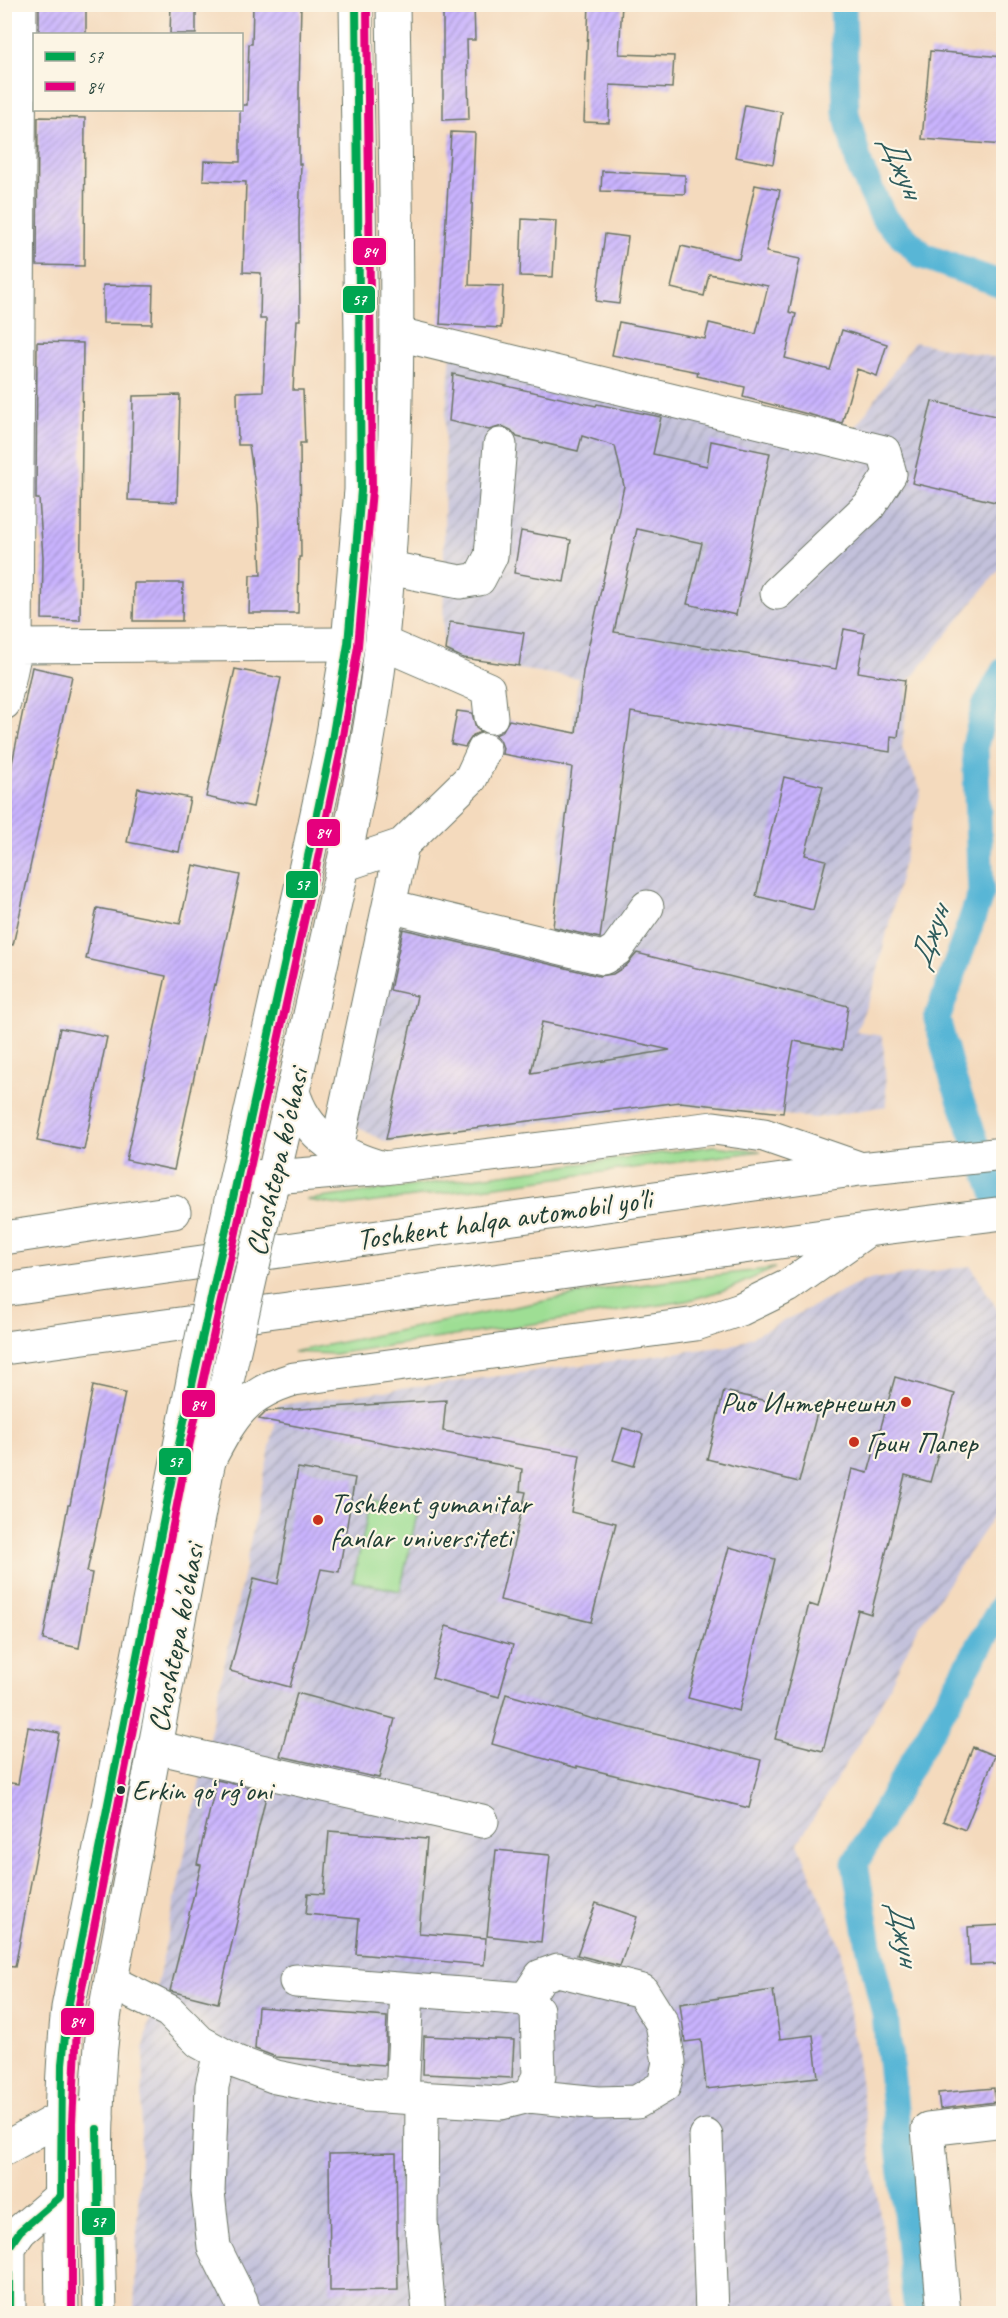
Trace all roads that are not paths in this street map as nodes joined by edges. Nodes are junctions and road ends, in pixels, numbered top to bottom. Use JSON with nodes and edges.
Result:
{"nodes":[{"id":1,"x":20,"y":4,"type":"edge"},
{"id":2,"x":356,"y":4,"type":"edge"},
{"id":3,"x":394,"y":19,"type":"edge"},
{"id":4,"x":356,"y":38,"type":"junction"},
{"id":5,"x":398,"y":334,"type":"junction"},
{"id":6,"x":500,"y":445,"type":"dead end"},
{"id":7,"x":389,"y":568,"type":"junction"},
{"id":8,"x":777,"y":593,"type":"dead end"},
{"id":9,"x":382,"y":643,"type":"junction"},
{"id":10,"x":348,"y":644,"type":"junction"},
{"id":11,"x":16,"y":646,"type":"junction"},
{"id":12,"x":4,"y":703,"type":"edge"},
{"id":13,"x":491,"y":717,"type":"dead end"},
{"id":14,"x":484,"y":750,"type":"dead end"},
{"id":15,"x":402,"y":845,"type":"junction"},
{"id":16,"x":343,"y":865,"type":"junction"},
{"id":17,"x":389,"y":906,"type":"junction"},
{"id":18,"x":647,"y":907,"type":"dead end"},
{"id":19,"x":293,"y":1091,"type":"junction"},
{"id":20,"x":340,"y":1134,"type":"dead end"},
{"id":21,"x":1004,"y":1154,"type":"edge"},
{"id":22,"x":384,"y":1168,"type":"junction"},
{"id":23,"x":860,"y":1169,"type":"junction"},
{"id":24,"x":235,"y":1184,"type":"junction"},
{"id":25,"x":271,"y":1187,"type":"junction"},
{"id":26,"x":174,"y":1212,"type":"dead end"},
{"id":27,"x":1004,"y":1213,"type":"edge"},
{"id":28,"x":867,"y":1230,"type":"junction"},
{"id":29,"x":4,"y":1238,"type":"edge"},
{"id":30,"x":4,"y":1290,"type":"edge"},
{"id":31,"x":4,"y":1348,"type":"edge"},
{"id":32,"x":210,"y":1458,"type":"junction"},
{"id":33,"x":155,"y":1747,"type":"junction"},
{"id":34,"x":482,"y":1821,"type":"dead end"},
{"id":35,"x":296,"y":1981,"type":"dead end"},
{"id":36,"x":111,"y":1982,"type":"junction"},
{"id":37,"x":407,"y":1990,"type":"junction"},
{"id":38,"x":526,"y":2000,"type":"junction"},
{"id":39,"x":220,"y":2053,"type":"junction"},
{"id":40,"x":529,"y":2096,"type":"junction"},
{"id":41,"x":412,"y":2097,"type":"junction"},
{"id":42,"x":60,"y":2118,"type":"junction"},
{"id":43,"x":97,"y":2118,"type":"junction"},
{"id":44,"x":1004,"y":2120,"type":"edge"},
{"id":45,"x":706,"y":2136,"type":"dead end"},
{"id":46,"x":4,"y":2149,"type":"edge"},
{"id":47,"x":61,"y":2196,"type":"junction"},
{"id":48,"x":9,"y":2313,"type":"edge"},
{"id":49,"x":62,"y":2313,"type":"edge"},
{"id":50,"x":100,"y":2313,"type":"edge"},
{"id":51,"x":244,"y":2313,"type":"edge"},
{"id":52,"x":429,"y":2313,"type":"edge"},
{"id":53,"x":712,"y":2313,"type":"edge"},
{"id":54,"x":944,"y":2313,"type":"edge"}],
"edges":[{"from":1,"to":11,"type":"main road"},
{"from":2,"to":4,"type":"main road","name":"Choshtepa ko'chasi"},
{"from":3,"to":4,"type":"main road"},
{"from":3,"to":5,"type":"main road","name":"Choshtepa ko'chasi"},
{"from":4,"to":10,"type":"main road","name":"Choshtepa ko'chasi"},
{"from":5,"to":7,"type":"main road","name":"Choshtepa ko'chasi"},
{"from":5,"to":8,"type":"main road"},
{"from":6,"to":7,"type":"main road"},
{"from":7,"to":9,"type":"main road","name":"Choshtepa ko'chasi"},
{"from":9,"to":13,"type":"main road"},
{"from":9,"to":16,"type":"main road","name":"Choshtepa ko'chasi"},
{"from":10,"to":11,"type":"main road"},
{"from":10,"to":24,"type":"main road","name":"Choshtepa ko'chasi"},
{"from":11,"to":12,"type":"main road"},
{"from":14,"to":15,"type":"main road"},
{"from":15,"to":16,"type":"main road"},
{"from":15,"to":17,"type":"main road"},
{"from":16,"to":19,"type":"main road","name":"Choshtepa ko'chasi"},
{"from":17,"to":18,"type":"main road"},
{"from":17,"to":20,"type":"main road"},
{"from":19,"to":22,"type":"main road"},
{"from":19,"to":25,"type":"main road","name":"Choshtepa ko'chasi"},
{"from":21,"to":23,"type":"main road","name":"Toshkent halqa avtomobil yo'li"},
{"from":22,"to":23,"type":"main road"},
{"from":22,"to":25,"type":"main road"},
{"from":23,"to":30,"type":"main road","name":"Toshkent halqa avtomobil yo'li"},
{"from":24,"to":25,"type":"main road"},
{"from":24,"to":42,"type":"main road","name":"Choshtepa ko'chasi","bridge":true},
{"from":25,"to":32,"type":"main road","name":"Choshtepa ko'chasi","bridge":true},
{"from":26,"to":29,"type":"main road"},
{"from":27,"to":28,"type":"main road","name":"Toshkent halqa avtomobil yo'li"},
{"from":28,"to":31,"type":"main road","name":"Toshkent halqa avtomobil yo'li"},
{"from":28,"to":32,"type":"main road"},
{"from":32,"to":33,"type":"main road","name":"Choshtepa ko'chasi"},
{"from":33,"to":34,"type":"main road"},
{"from":33,"to":36,"type":"main road","name":"Choshtepa ko'chasi"},
{"from":35,"to":37,"type":"main road"},
{"from":36,"to":39,"type":"main road"},
{"from":36,"to":43,"type":"main road","name":"Choshtepa ko'chasi"},
{"from":37,"to":38,"type":"main road"},
{"from":37,"to":41,"type":"main road"},
{"from":38,"to":40,"type":"main road"},
{"from":38,"to":40,"type":"main road"},
{"from":39,"to":41,"type":"main road"},
{"from":39,"to":51,"type":"main road"},
{"from":40,"to":41,"type":"main road"},
{"from":41,"to":52,"type":"main road"},
{"from":42,"to":43,"type":"main road"},
{"from":42,"to":46,"type":"main road"},
{"from":42,"to":47,"type":"main road","name":"Choshtepa ko'chasi"},
{"from":43,"to":50,"type":"main road","name":"Choshtepa ko'chasi"},
{"from":44,"to":54,"type":"main road"},
{"from":45,"to":53,"type":"main road"},
{"from":47,"to":48,"type":"main road"},
{"from":47,"to":49,"type":"main road","name":"Choshtepa ko'chasi"}]}
